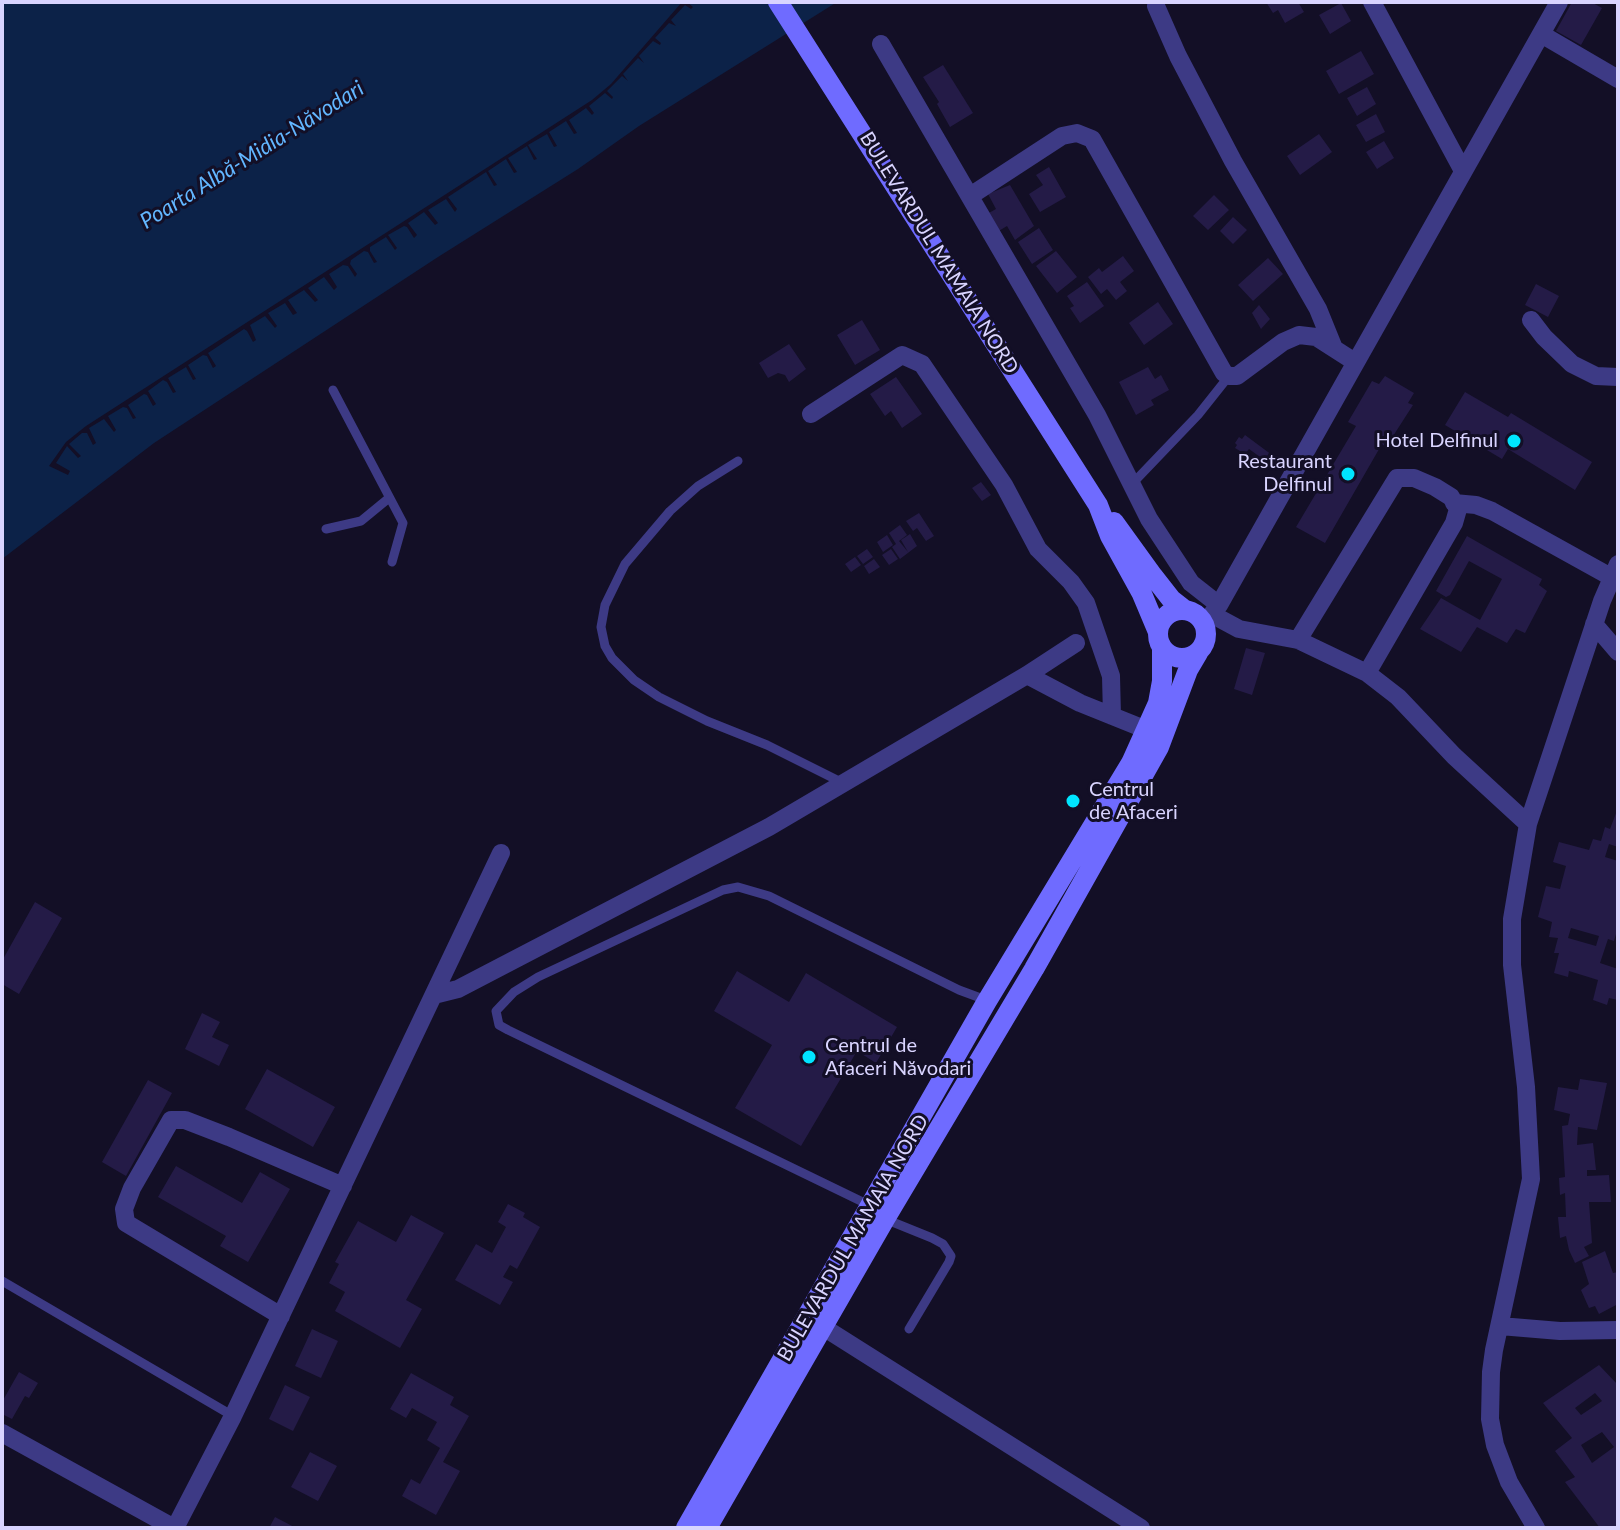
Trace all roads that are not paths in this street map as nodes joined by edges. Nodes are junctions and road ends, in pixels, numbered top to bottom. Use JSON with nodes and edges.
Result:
{"nodes":[{"id":1,"x":778,"y":2,"type":"edge"},
{"id":2,"x":1372,"y":2,"type":"edge"},
{"id":3,"x":1559,"y":2,"type":"edge"},
{"id":4,"x":1156,"y":6,"type":"dead end"},
{"id":5,"x":1541,"y":34,"type":"junction"},
{"id":6,"x":881,"y":44,"type":"dead end"},
{"id":7,"x":1618,"y":79,"type":"edge"},
{"id":8,"x":1463,"y":171,"type":"junction"},
{"id":9,"x":970,"y":196,"type":"junction"},
{"id":10,"x":1531,"y":320,"type":"dead end"},
{"id":11,"x":1333,"y":346,"type":"junction"},
{"id":12,"x":1355,"y":362,"type":"junction"},
{"id":13,"x":1229,"y":376,"type":"junction"},
{"id":14,"x":1618,"y":377,"type":"edge"},
{"id":15,"x":333,"y":390,"type":"dead end"},
{"id":16,"x":811,"y":414,"type":"dead end"},
{"id":17,"x":738,"y":461,"type":"dead end"},
{"id":18,"x":1131,"y":484,"type":"junction"},
{"id":19,"x":389,"y":498,"type":"junction"},
{"id":20,"x":1454,"y":503,"type":"junction"},
{"id":21,"x":1098,"y":505,"type":"junction"},
{"id":22,"x":326,"y":529,"type":"dead end"},
{"id":23,"x":392,"y":562,"type":"dead end"},
{"id":24,"x":1615,"y":570,"type":"edge"},
{"id":25,"x":1185,"y":610,"type":"junction"},
{"id":26,"x":1212,"y":615,"type":"junction"},
{"id":27,"x":1594,"y":624,"type":"junction"},
{"id":28,"x":1160,"y":640,"type":"junction"},
{"id":29,"x":1298,"y":640,"type":"junction"},
{"id":30,"x":1076,"y":643,"type":"dead end"},
{"id":31,"x":1618,"y":652,"type":"edge"},
{"id":32,"x":1198,"y":653,"type":"junction"},
{"id":33,"x":1367,"y":673,"type":"junction"},
{"id":34,"x":1027,"y":675,"type":"junction"},
{"id":35,"x":1112,"y":716,"type":"junction"},
{"id":36,"x":1147,"y":730,"type":"junction"},
{"id":37,"x":843,"y":783,"type":"junction"},
{"id":38,"x":1528,"y":824,"type":"junction"},
{"id":39,"x":501,"y":853,"type":"dead end"},
{"id":40,"x":434,"y":995,"type":"junction"},
{"id":41,"x":987,"y":1001,"type":"junction"},
{"id":42,"x":343,"y":1186,"type":"junction"},
{"id":43,"x":878,"y":1212,"type":"junction"},
{"id":44,"x":2,"y":1281,"type":"edge"},
{"id":45,"x":281,"y":1316,"type":"junction"},
{"id":46,"x":1500,"y":1326,"type":"junction"},
{"id":47,"x":823,"y":1327,"type":"junction"},
{"id":48,"x":909,"y":1329,"type":"dead end"},
{"id":49,"x":1618,"y":1330,"type":"edge"},
{"id":50,"x":233,"y":1416,"type":"junction"},
{"id":51,"x":2,"y":1433,"type":"edge"},
{"id":52,"x":175,"y":1528,"type":"edge"},
{"id":53,"x":686,"y":1528,"type":"edge"},
{"id":54,"x":707,"y":1528,"type":"edge"},
{"id":55,"x":1141,"y":1528,"type":"edge"},
{"id":56,"x":1536,"y":1528,"type":"edge"}],
"edges":[{"from":1,"to":21,"type":"main road","name":"BULEVARDUL MAMAIA NORD"},
{"from":2,"to":8,"type":"street"},
{"from":3,"to":5,"type":"street"},
{"from":4,"to":11,"type":"street"},
{"from":5,"to":7,"type":"street"},
{"from":5,"to":8,"type":"street"},
{"from":6,"to":9,"type":"street"},
{"from":8,"to":12,"type":"street"},
{"from":9,"to":13,"type":"street"},
{"from":9,"to":18,"type":"street"},
{"from":10,"to":14,"type":"street"},
{"from":11,"to":12,"type":"street"},
{"from":11,"to":13,"type":"street"},
{"from":12,"to":26,"type":"street"},
{"from":13,"to":18,"type":"lane"},
{"from":15,"to":19,"type":"lane"},
{"from":16,"to":35,"type":"street"},
{"from":17,"to":37,"type":"lane"},
{"from":18,"to":26,"type":"street"},
{"from":19,"to":22,"type":"lane"},
{"from":19,"to":23,"type":"lane"},
{"from":20,"to":24,"type":"street"},
{"from":20,"to":29,"type":"street"},
{"from":20,"to":33,"type":"street"},
{"from":21,"to":25,"type":"main road","name":"BULEVARDUL MAMAIA NORD"},
{"from":21,"to":28,"type":"main road","name":"BULEVARDUL MAMAIA NORD"},
{"from":24,"to":27,"type":"street"},
{"from":25,"to":26,"type":"main road"},
{"from":25,"to":28,"type":"main road"},
{"from":26,"to":29,"type":"street"},
{"from":26,"to":32,"type":"main road"},
{"from":27,"to":31,"type":"street"},
{"from":27,"to":38,"type":"street"},
{"from":28,"to":32,"type":"main road"},
{"from":28,"to":36,"type":"main road","name":"BULEVARDUL MAMAIA NORD"},
{"from":29,"to":33,"type":"street"},
{"from":30,"to":34,"type":"street"},
{"from":32,"to":43,"type":"main road","name":"BULEVARDUL MAMAIA NORD"},
{"from":33,"to":38,"type":"street"},
{"from":34,"to":35,"type":"street"},
{"from":34,"to":37,"type":"street"},
{"from":35,"to":36,"type":"street"},
{"from":36,"to":41,"type":"main road","name":"BULEVARDUL MAMAIA NORD"},
{"from":37,"to":40,"type":"street"},
{"from":38,"to":46,"type":"street"},
{"from":39,"to":40,"type":"street"},
{"from":40,"to":42,"type":"street"},
{"from":41,"to":43,"type":"main road","name":"BULEVARDUL MAMAIA NORD"},
{"from":41,"to":43,"type":"lane"},
{"from":42,"to":45,"type":"street"},
{"from":42,"to":45,"type":"street"},
{"from":43,"to":47,"type":"main road","name":"BULEVARDUL MAMAIA NORD"},
{"from":43,"to":48,"type":"lane"},
{"from":43,"to":53,"type":"main road","name":"BULEVARDUL MAMAIA NORD"},
{"from":44,"to":50,"type":"lane"},
{"from":45,"to":50,"type":"street"},
{"from":46,"to":49,"type":"street"},
{"from":46,"to":56,"type":"street"},
{"from":47,"to":54,"type":"main road","name":"BULEVARDUL MAMAIA NORD"},
{"from":47,"to":55,"type":"street"},
{"from":50,"to":52,"type":"street"},
{"from":51,"to":52,"type":"street"}]}
